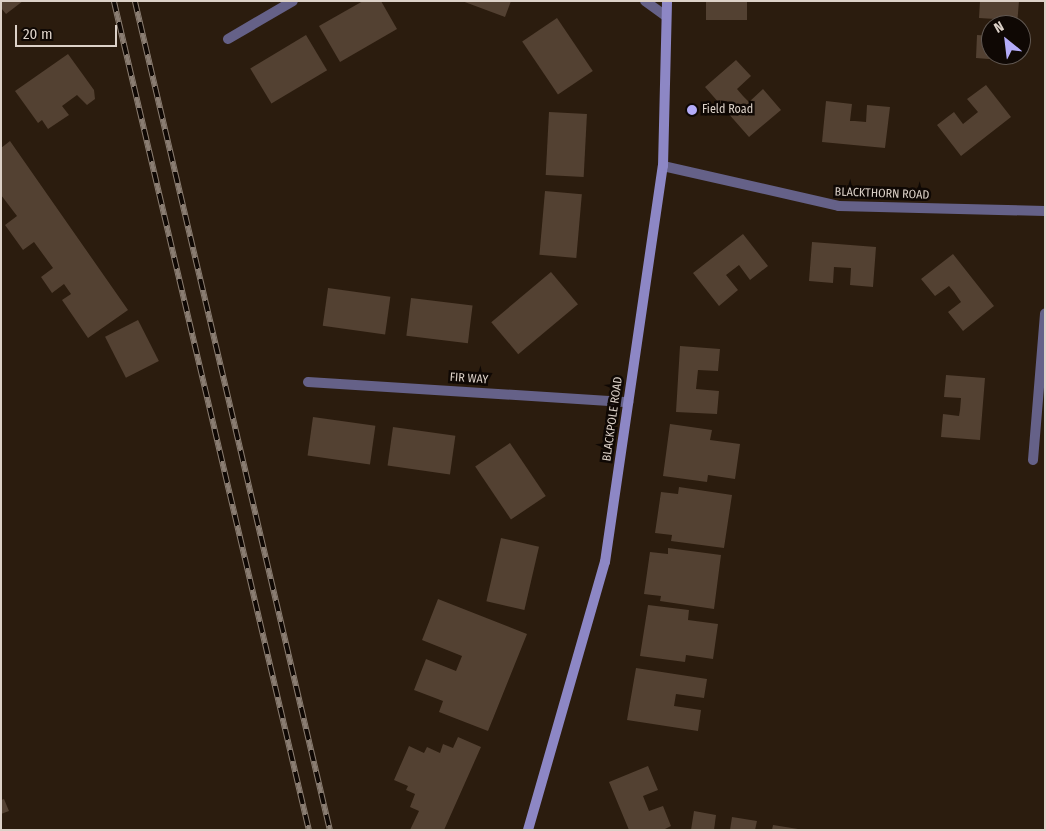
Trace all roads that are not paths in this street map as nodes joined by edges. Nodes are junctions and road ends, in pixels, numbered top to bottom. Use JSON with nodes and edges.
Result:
{"nodes":[{"id":1,"x":293,"y":1,"type":"edge"},
{"id":2,"x":645,"y":1,"type":"edge"},
{"id":3,"x":667,"y":1,"type":"edge"},
{"id":4,"x":666,"y":16,"type":"junction"},
{"id":5,"x":228,"y":39,"type":"dead end"},
{"id":6,"x":663,"y":166,"type":"junction"},
{"id":7,"x":1045,"y":211,"type":"edge"},
{"id":8,"x":1045,"y":313,"type":"edge"},
{"id":9,"x":308,"y":382,"type":"dead end"},
{"id":10,"x":628,"y":402,"type":"junction"},
{"id":11,"x":1033,"y":460,"type":"dead end"},
{"id":12,"x":528,"y":830,"type":"edge"}],
"edges":[{"from":1,"to":5,"type":"street"},
{"from":2,"to":4,"type":"street"},
{"from":3,"to":4,"type":"main road","name":"BLACKPOLE ROAD"},
{"from":4,"to":6,"type":"main road","name":"BLACKPOLE ROAD"},
{"from":6,"to":7,"type":"street","name":"BLACKTHORN ROAD"},
{"from":6,"to":10,"type":"main road","name":"BLACKPOLE ROAD"},
{"from":8,"to":11,"type":"street"},
{"from":9,"to":10,"type":"street","name":"FIR WAY"},
{"from":10,"to":12,"type":"main road","name":"BLACKPOLE ROAD"}]}
